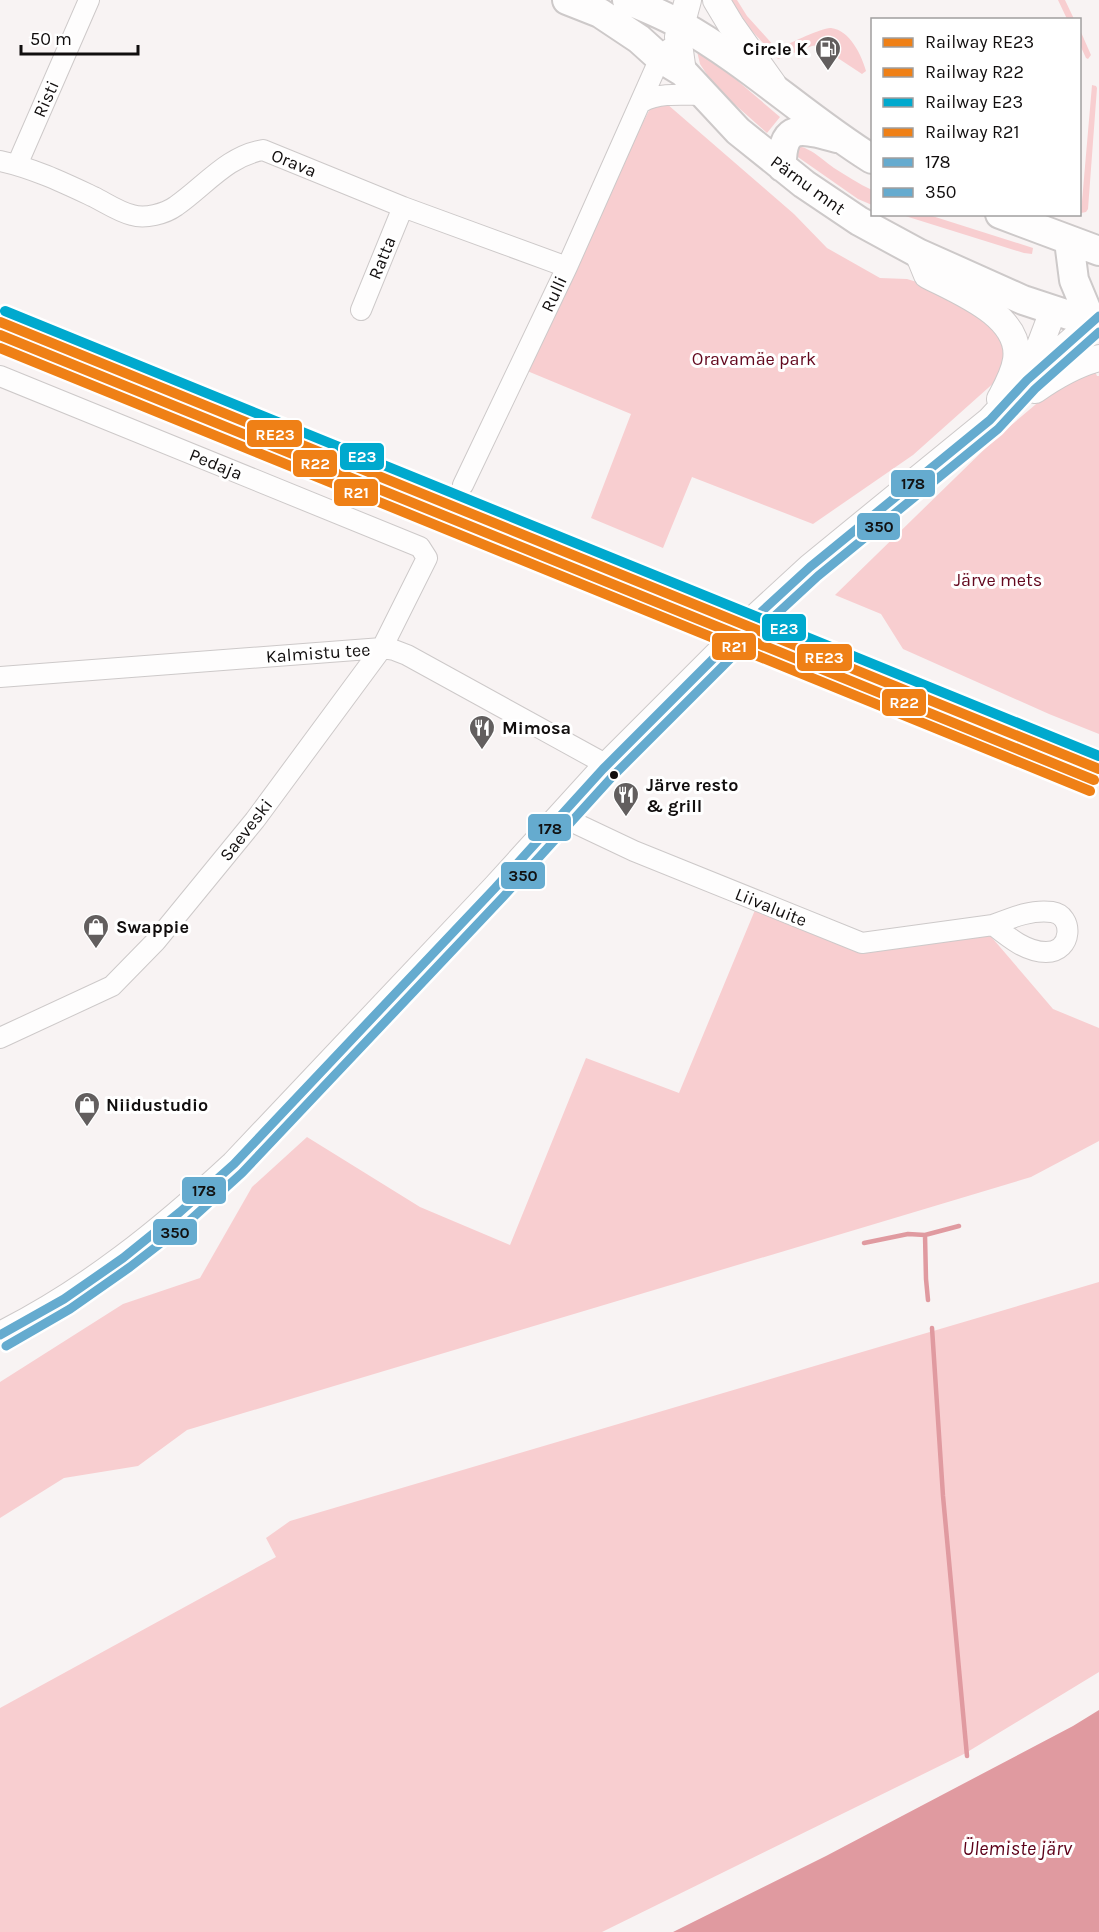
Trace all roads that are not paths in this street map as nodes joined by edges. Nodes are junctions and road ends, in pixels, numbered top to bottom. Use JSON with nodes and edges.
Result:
{"nodes":[{"id":1,"x":89,"y":0,"type":"edge"},
{"id":2,"x":567,"y":0,"type":"edge"},
{"id":3,"x":627,"y":0,"type":"edge"},
{"id":4,"x":716,"y":0,"type":"edge"},
{"id":5,"x":678,"y":39,"type":"edge"},
{"id":6,"x":776,"y":89,"type":"junction"},
{"id":7,"x":705,"y":95,"type":"junction"},
{"id":8,"x":642,"y":102,"type":"junction"},
{"id":9,"x":839,"y":138,"type":"junction"},
{"id":10,"x":871,"y":158,"type":"edge"},
{"id":11,"x":9,"y":163,"type":"edge"},
{"id":12,"x":782,"y":167,"type":"junction"},
{"id":13,"x":403,"y":207,"type":"junction"},
{"id":14,"x":1005,"y":216,"type":"edge"},
{"id":15,"x":1069,"y":241,"type":"junction"},
{"id":16,"x":1099,"y":251,"type":"edge"},
{"id":17,"x":918,"y":253,"type":"junction"},
{"id":18,"x":567,"y":267,"type":"junction"},
{"id":19,"x":361,"y":310,"type":"dead end"},
{"id":20,"x":1053,"y":311,"type":"junction"},
{"id":21,"x":1097,"y":321,"type":"edge"},
{"id":22,"x":1099,"y":358,"type":"edge"},
{"id":23,"x":0,"y":376,"type":"edge"},
{"id":24,"x":1027,"y":380,"type":"junction"},
{"id":25,"x":990,"y":420,"type":"junction"},
{"id":26,"x":463,"y":485,"type":"dead end"},
{"id":27,"x":427,"y":558,"type":"joint"},
{"id":28,"x":382,"y":648,"type":"junction"},
{"id":29,"x":0,"y":677,"type":"edge"},
{"id":30,"x":608,"y":765,"type":"junction"},
{"id":31,"x":560,"y":816,"type":"junction"},
{"id":32,"x":993,"y":925,"type":"dead end"},
{"id":33,"x":0,"y":1038,"type":"edge"},
{"id":34,"x":0,"y":1335,"type":"edge"}],
"edges":[{"from":1,"to":11,"type":"street","name":"Risti"},
{"from":2,"to":5,"type":"highway"},
{"from":3,"to":5,"type":"highway"},
{"from":4,"to":6,"type":"main road"},
{"from":5,"to":6,"type":"highway"},
{"from":5,"to":7,"type":"highway","name":"Pärnu mnt"},
{"from":5,"to":8,"type":"street","name":"Rulli"},
{"from":6,"to":9,"type":"highway"},
{"from":7,"to":8,"type":"street"},
{"from":7,"to":12,"type":"highway","name":"Pärnu mnt"},
{"from":8,"to":18,"type":"street","name":"Rulli"},
{"from":9,"to":10,"type":"highway"},
{"from":9,"to":12,"type":"highway"},
{"from":11,"to":13,"type":"street","name":"Orava"},
{"from":12,"to":17,"type":"highway","name":"Pärnu mnt"},
{"from":13,"to":18,"type":"street","name":"Orava"},
{"from":13,"to":19,"type":"street","name":"Ratta"},
{"from":14,"to":15,"type":"highway"},
{"from":15,"to":16,"type":"highway"},
{"from":15,"to":20,"type":"highway"},
{"from":15,"to":21,"type":"highway"},
{"from":17,"to":20,"type":"highway","name":"Pärnu mnt"},
{"from":17,"to":25,"type":"main road"},
{"from":18,"to":26,"type":"street","name":"Rulli"},
{"from":20,"to":21,"type":"highway","name":"Pärnu mnt"},
{"from":20,"to":24,"type":"main road"},
{"from":21,"to":24,"type":"main road"},
{"from":22,"to":25,"type":"main road"},
{"from":23,"to":27,"type":"street","name":"Pedaja"},
{"from":24,"to":25,"type":"main road"},
{"from":25,"to":30,"type":"main road"},
{"from":27,"to":28,"type":"street","name":"Saeveski"},
{"from":28,"to":29,"type":"street","name":"Kalmistu tee"},
{"from":28,"to":30,"type":"street","name":"Kalmistu tee"},
{"from":28,"to":33,"type":"street","name":"Saeveski"},
{"from":30,"to":31,"type":"main road"},
{"from":31,"to":32,"type":"street","name":"Liivaluite"},
{"from":31,"to":34,"type":"main road"}]}
